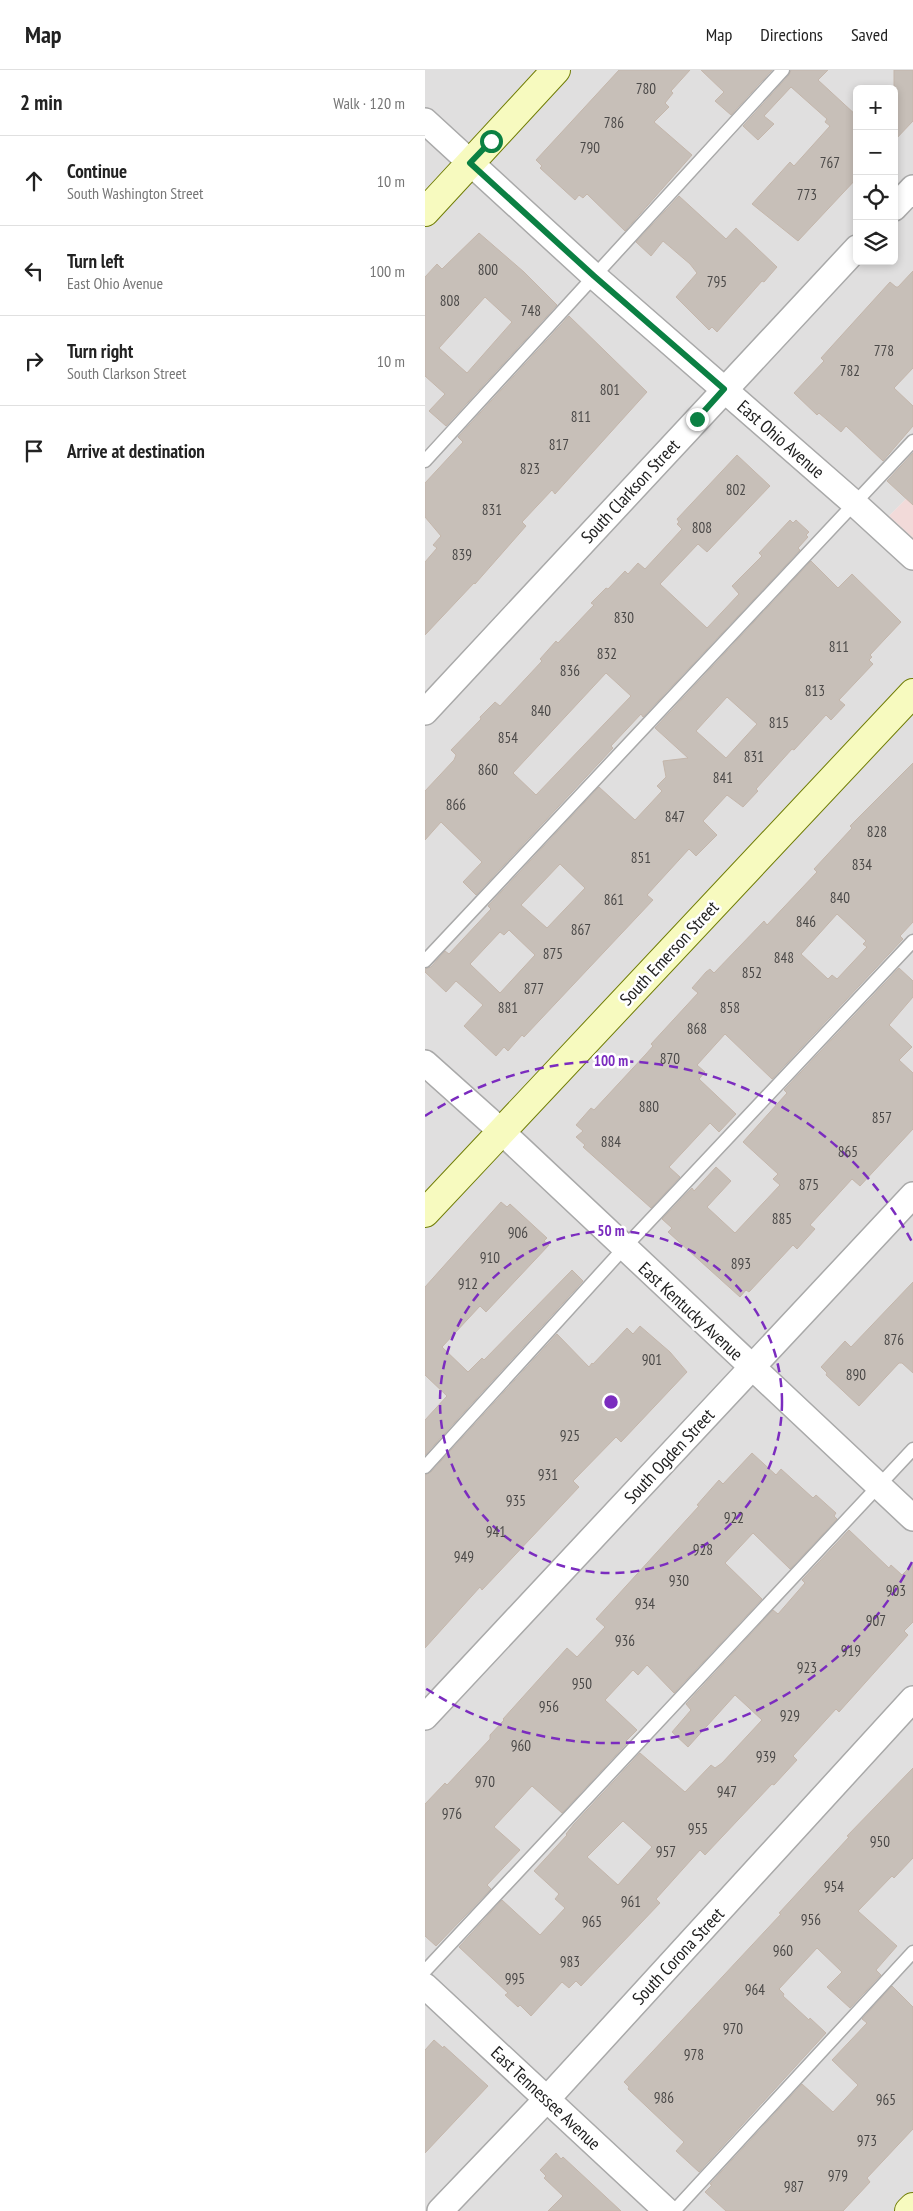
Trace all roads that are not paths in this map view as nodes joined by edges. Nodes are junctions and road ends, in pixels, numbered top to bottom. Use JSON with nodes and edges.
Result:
{"nodes":[{"id":1,"x":556,"y":70,"type":"edge"},
{"id":2,"x":783,"y":70,"type":"edge"},
{"id":3,"x":425,"y":122,"type":"edge"},
{"id":4,"x":470,"y":163,"type":"junction"},
{"id":5,"x":913,"y":188,"type":"edge"},
{"id":6,"x":898,"y":204,"type":"edge"},
{"id":7,"x":425,"y":212,"type":"edge"},
{"id":8,"x":853,"y":252,"type":"edge"},
{"id":9,"x":594,"y":276,"type":"junction"},
{"id":10,"x":724,"y":389,"type":"junction"},
{"id":11,"x":913,"y":440,"type":"edge"},
{"id":12,"x":425,"y":460,"type":"edge"},
{"id":13,"x":854,"y":503,"type":"junction"},
{"id":14,"x":913,"y":558,"type":"edge"},
{"id":15,"x":913,"y":693,"type":"edge"},
{"id":16,"x":425,"y":712,"type":"edge"},
{"id":17,"x":913,"y":942,"type":"edge"},
{"id":18,"x":425,"y":961,"type":"edge"},
{"id":19,"x":425,"y":1063,"type":"edge"},
{"id":20,"x":501,"y":1131,"type":"junction"},
{"id":21,"x":913,"y":1195,"type":"edge"},
{"id":22,"x":425,"y":1213,"type":"edge"},
{"id":23,"x":624,"y":1248,"type":"junction"},
{"id":24,"x":751,"y":1368,"type":"junction"},
{"id":25,"x":913,"y":1450,"type":"edge"},
{"id":26,"x":425,"y":1467,"type":"edge"},
{"id":27,"x":879,"y":1486,"type":"junction"},
{"id":28,"x":913,"y":1518,"type":"edge"},
{"id":29,"x":913,"y":1699,"type":"edge"},
{"id":30,"x":425,"y":1717,"type":"edge"},
{"id":31,"x":913,"y":1952,"type":"edge"},
{"id":32,"x":425,"y":1971,"type":"edge"},
{"id":33,"x":425,"y":1986,"type":"edge"},
{"id":34,"x":547,"y":2099,"type":"junction"},
{"id":35,"x":913,"y":2207,"type":"edge"},
{"id":36,"x":440,"y":2211,"type":"edge"},
{"id":37,"x":667,"y":2211,"type":"edge"},
{"id":38,"x":674,"y":2211,"type":"edge"},
{"id":39,"x":909,"y":2211,"type":"edge"}],
"edges":[{"from":1,"to":4,"type":"street"},
{"from":2,"to":9,"type":"lane"},
{"from":3,"to":4,"type":"street","name":"East Ohio Avenue"},
{"from":4,"to":7,"type":"street"},
{"from":4,"to":9,"type":"street","name":"East Ohio Avenue"},
{"from":5,"to":6,"type":"street"},
{"from":8,"to":10,"type":"street","name":"South Clarkson Street"},
{"from":9,"to":10,"type":"street","name":"East Ohio Avenue"},
{"from":9,"to":12,"type":"lane"},
{"from":10,"to":13,"type":"street","name":"East Ohio Avenue"},
{"from":10,"to":16,"type":"street","name":"South Clarkson Street"},
{"from":11,"to":13,"type":"lane"},
{"from":13,"to":14,"type":"street","name":"East Ohio Avenue"},
{"from":13,"to":18,"type":"lane"},
{"from":15,"to":20,"type":"street","name":"South Emerson Street"},
{"from":17,"to":23,"type":"lane"},
{"from":19,"to":20,"type":"street","name":"East Kentucky Avenue"},
{"from":20,"to":22,"type":"street","name":"South Emerson Street"},
{"from":20,"to":23,"type":"street","name":"East Kentucky Avenue"},
{"from":21,"to":24,"type":"street","name":"South Ogden Street"},
{"from":23,"to":24,"type":"street","name":"East Kentucky Avenue"},
{"from":23,"to":26,"type":"lane"},
{"from":24,"to":27,"type":"street","name":"East Kentucky Avenue"},
{"from":24,"to":30,"type":"street","name":"South Ogden Street"},
{"from":25,"to":27,"type":"lane"},
{"from":27,"to":28,"type":"street","name":"East Kentucky Avenue"},
{"from":27,"to":32,"type":"lane"},
{"from":29,"to":34,"type":"street","name":"South Corona Street"},
{"from":31,"to":38,"type":"lane"},
{"from":33,"to":34,"type":"street","name":"East Tennessee Avenue"},
{"from":34,"to":36,"type":"street","name":"South Corona Street"},
{"from":34,"to":37,"type":"street","name":"East Tennessee Avenue"},
{"from":35,"to":39,"type":"street"}]}
